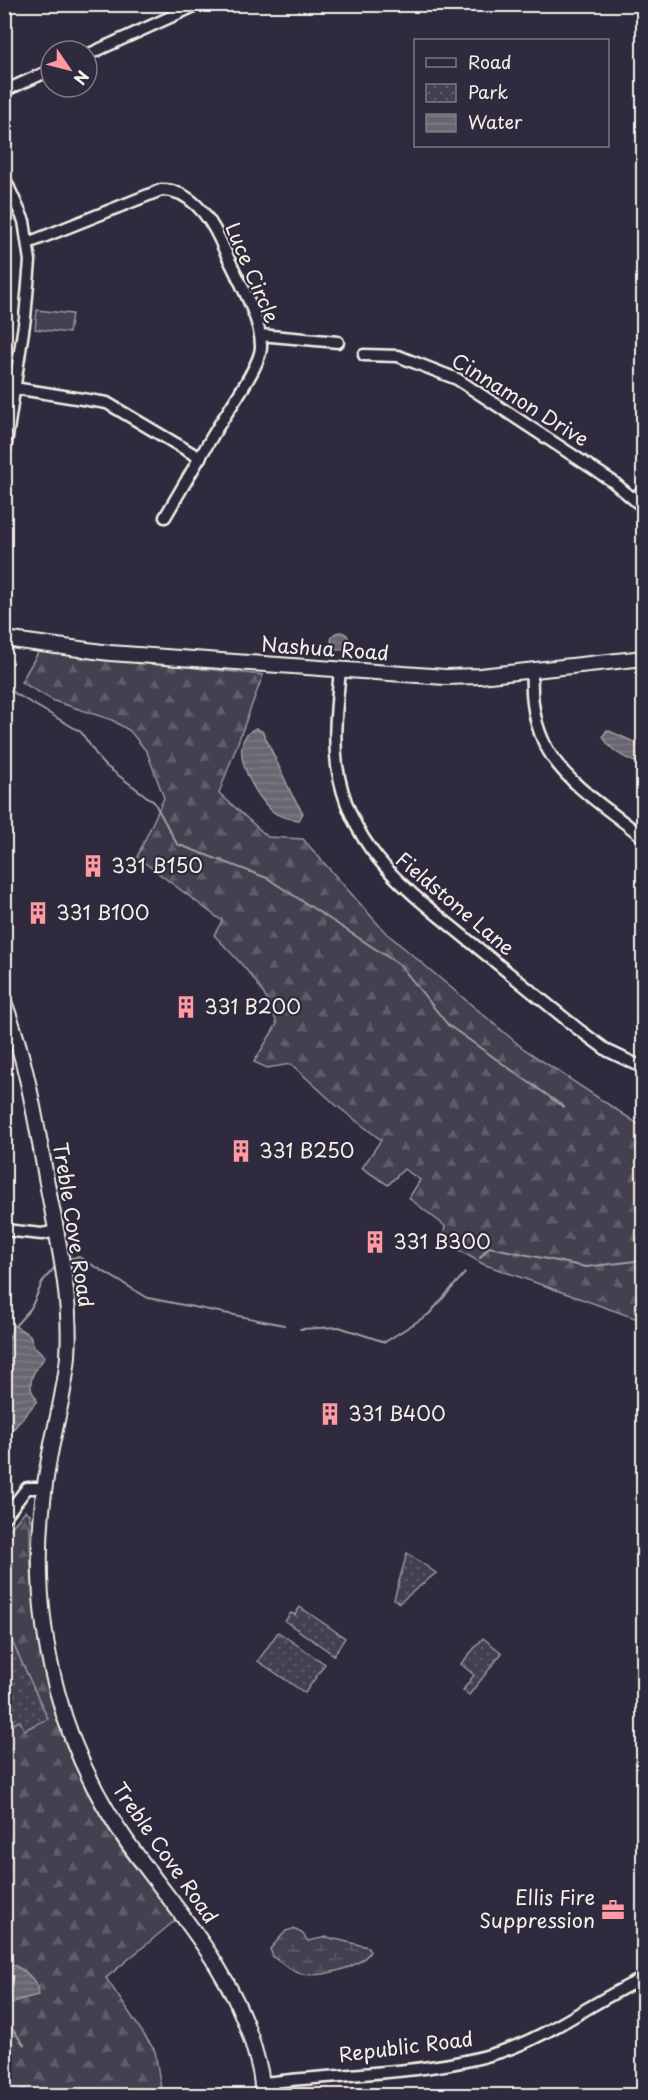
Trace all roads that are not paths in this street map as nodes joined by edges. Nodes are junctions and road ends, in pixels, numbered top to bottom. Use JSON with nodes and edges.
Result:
{"nodes":[{"id":1,"x":199,"y":4,"type":"edge"},
{"id":2,"x":99,"y":49,"type":"edge"},
{"id":3,"x":39,"y":75,"type":"edge"},
{"id":4,"x":4,"y":91,"type":"edge"},
{"id":5,"x":4,"y":177,"type":"edge"},
{"id":6,"x":28,"y":243,"type":"junction"},
{"id":7,"x":260,"y":335,"type":"junction"},
{"id":8,"x":338,"y":342,"type":"dead end"},
{"id":9,"x":364,"y":355,"type":"dead end"},
{"id":10,"x":14,"y":388,"type":"junction"},
{"id":11,"x":4,"y":457,"type":"edge"},
{"id":12,"x":200,"y":458,"type":"junction"},
{"id":13,"x":644,"y":488,"type":"edge"},
{"id":14,"x":635,"y":499,"type":"junction"},
{"id":15,"x":644,"y":508,"type":"edge"},
{"id":16,"x":165,"y":518,"type":"dead end"},
{"id":17,"x":4,"y":639,"type":"edge"},
{"id":18,"x":644,"y":658,"type":"edge"},
{"id":19,"x":340,"y":670,"type":"junction"},
{"id":20,"x":532,"y":670,"type":"junction"},
{"id":21,"x":644,"y":838,"type":"edge"},
{"id":22,"x":4,"y":1002,"type":"edge"},
{"id":23,"x":644,"y":1068,"type":"edge"},
{"id":24,"x":4,"y":1230,"type":"edge"},
{"id":25,"x":56,"y":1231,"type":"junction"},
{"id":26,"x":44,"y":1488,"type":"junction"},
{"id":27,"x":4,"y":1518,"type":"edge"},
{"id":28,"x":644,"y":1978,"type":"edge"},
{"id":29,"x":263,"y":2089,"type":"edge"},
{"id":30,"x":276,"y":2096,"type":"edge"}],
"edges":[{"from":1,"to":2,"type":"street"},
{"from":3,"to":4,"type":"street"},
{"from":5,"to":6,"type":"street"},
{"from":6,"to":7,"type":"street","name":"Luce Circle"},
{"from":6,"to":10,"type":"street"},
{"from":7,"to":8,"type":"street"},
{"from":7,"to":12,"type":"street","name":"Luce Circle"},
{"from":9,"to":14,"type":"street","name":"Cinnamon Drive"},
{"from":10,"to":11,"type":"street"},
{"from":10,"to":12,"type":"street"},
{"from":12,"to":16,"type":"street","name":"Luce Circle"},
{"from":13,"to":14,"type":"street"},
{"from":14,"to":15,"type":"street","name":"Cinnamon Drive"},
{"from":17,"to":19,"type":"main road","name":"Nashua Road"},
{"from":18,"to":20,"type":"main road","name":"Nashua Road"},
{"from":19,"to":20,"type":"main road","name":"Nashua Road"},
{"from":19,"to":23,"type":"street","name":"Fieldstone Lane"},
{"from":20,"to":21,"type":"street"},
{"from":22,"to":25,"type":"main road","name":"Treble Cove Road"},
{"from":24,"to":25,"type":"street"},
{"from":25,"to":26,"type":"main road","name":"Treble Cove Road"},
{"from":26,"to":27,"type":"street"},
{"from":26,"to":29,"type":"main road","name":"Treble Cove Road"},
{"from":28,"to":29,"type":"street","name":"Republic Road"},
{"from":29,"to":30,"type":"main road","name":"Treble Cove Road"}]}
